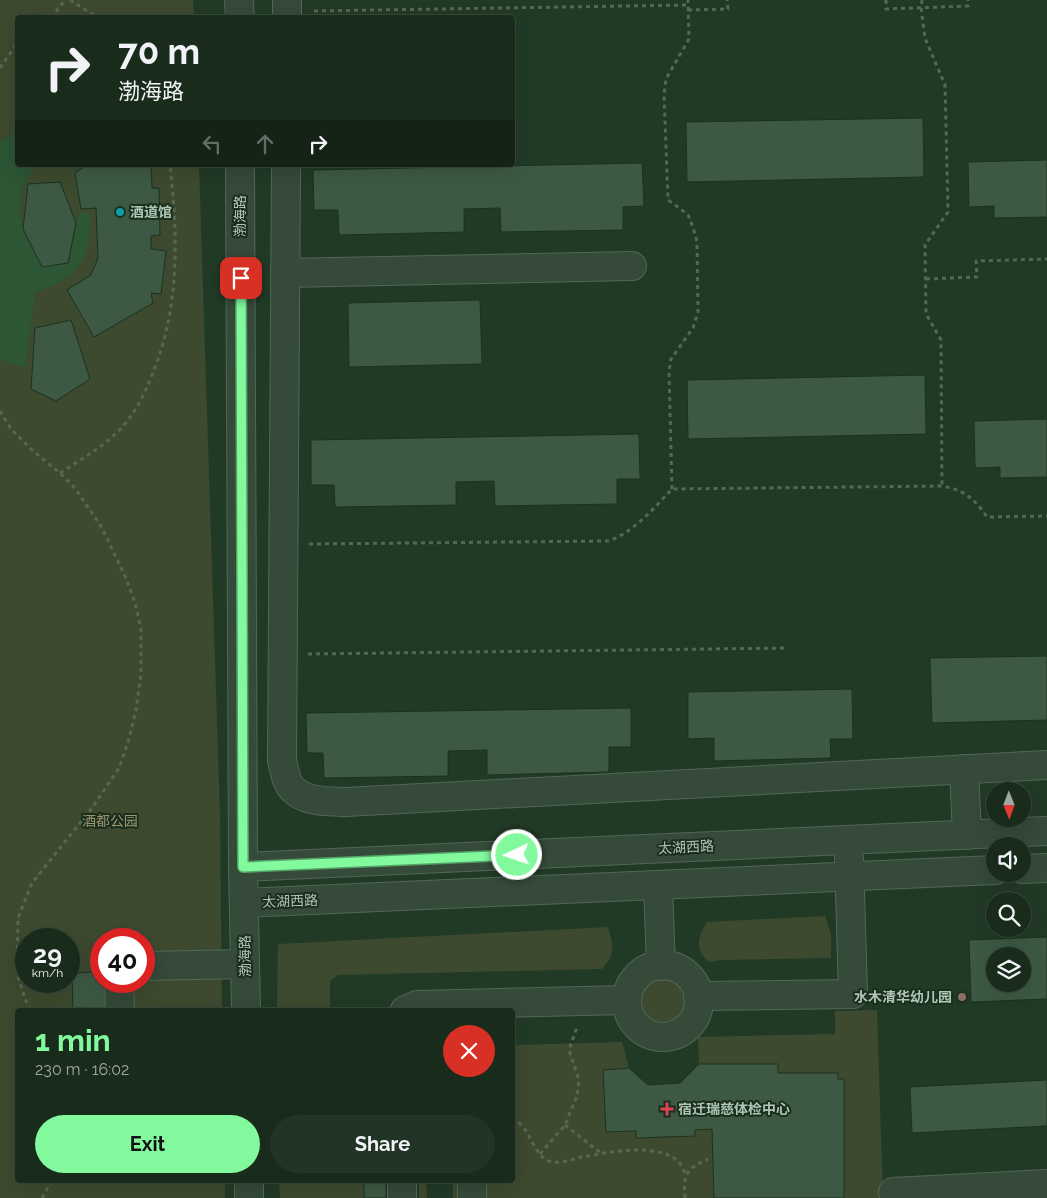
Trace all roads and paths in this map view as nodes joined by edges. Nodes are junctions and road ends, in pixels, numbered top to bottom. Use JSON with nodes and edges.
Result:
{"nodes":[{"id":1,"x":65,"y":0,"type":"edge"},
{"id":2,"x":70,"y":0,"type":"edge"},
{"id":3,"x":240,"y":0,"type":"edge"},
{"id":4,"x":688,"y":0,"type":"edge"},
{"id":5,"x":728,"y":0,"type":"edge"},
{"id":6,"x":886,"y":0,"type":"edge"},
{"id":7,"x":922,"y":0,"type":"edge"},
{"id":8,"x":968,"y":0,"type":"edge"},
{"id":9,"x":688,"y":8,"type":"junction"},
{"id":10,"x":921,"y":8,"type":"junction"},
{"id":11,"x":287,"y":10,"type":"edge"},
{"id":12,"x":53,"y":15,"type":"edge"},
{"id":13,"x":93,"y":15,"type":"edge"},
{"id":14,"x":240,"y":15,"type":"edge"},
{"id":15,"x":15,"y":46,"type":"edge"},
{"id":16,"x":0,"y":68,"type":"edge"},
{"id":17,"x":170,"y":167,"type":"edge"},
{"id":18,"x":240,"y":167,"type":"edge"},
{"id":19,"x":286,"y":167,"type":"edge"},
{"id":20,"x":1047,"y":259,"type":"edge"},
{"id":21,"x":632,"y":266,"type":"dead end"},
{"id":22,"x":285,"y":273,"type":"junction"},
{"id":23,"x":926,"y":279,"type":"junction"},
{"id":24,"x":241,"y":334,"type":"junction"},
{"id":25,"x":285,"y":334,"type":"junction"},
{"id":26,"x":0,"y":411,"type":"edge"},
{"id":27,"x":60,"y":473,"type":"junction"},
{"id":28,"x":942,"y":486,"type":"junction"},
{"id":29,"x":672,"y":490,"type":"junction"},
{"id":30,"x":1047,"y":516,"type":"edge"},
{"id":31,"x":284,"y":544,"type":"junction"},
{"id":32,"x":788,"y":648,"type":"dead end"},
{"id":33,"x":283,"y":655,"type":"junction"},
{"id":34,"x":1047,"y":765,"type":"edge"},
{"id":35,"x":964,"y":769,"type":"junction"},
{"id":36,"x":1047,"y":831,"type":"edge"},
{"id":37,"x":967,"y":835,"type":"junction"},
{"id":38,"x":849,"y":840,"type":"junction"},
{"id":39,"x":243,"y":867,"type":"junction"},
{"id":40,"x":1047,"y":868,"type":"edge"},
{"id":41,"x":1031,"y":869,"type":"edge"},
{"id":42,"x":986,"y":870,"type":"edge"},
{"id":43,"x":850,"y":877,"type":"junction"},
{"id":44,"x":658,"y":885,"type":"junction"},
{"id":45,"x":244,"y":903,"type":"junction"},
{"id":46,"x":245,"y":964,"type":"junction"},
{"id":47,"x":155,"y":966,"type":"edge"},
{"id":48,"x":661,"y":966,"type":"junction"},
{"id":49,"x":119,"y":993,"type":"edge"},
{"id":50,"x":698,"y":996,"type":"junction"},
{"id":51,"x":627,"y":1000,"type":"junction"},
{"id":52,"x":594,"y":1001,"type":"junction"},
{"id":53,"x":472,"y":1007,"type":"edge"},
{"id":54,"x":30,"y":1008,"type":"edge"},
{"id":55,"x":120,"y":1008,"type":"edge"},
{"id":56,"x":246,"y":1008,"type":"edge"},
{"id":57,"x":410,"y":1008,"type":"edge"},
{"id":58,"x":515,"y":1120,"type":"edge"},
{"id":59,"x":565,"y":1125,"type":"junction"},
{"id":60,"x":540,"y":1154,"type":"junction"},
{"id":61,"x":603,"y":1154,"type":"junction"},
{"id":62,"x":708,"y":1159,"type":"dead end"},
{"id":63,"x":686,"y":1175,"type":"junction"},
{"id":64,"x":50,"y":1183,"type":"edge"},
{"id":65,"x":249,"y":1183,"type":"edge"},
{"id":66,"x":402,"y":1183,"type":"edge"},
{"id":67,"x":472,"y":1183,"type":"edge"},
{"id":68,"x":1047,"y":1184,"type":"edge"},
{"id":69,"x":893,"y":1192,"type":"dead end"},
{"id":70,"x":42,"y":1198,"type":"edge"},
{"id":71,"x":249,"y":1198,"type":"edge"},
{"id":72,"x":402,"y":1198,"type":"edge"},
{"id":73,"x":472,"y":1198,"type":"edge"},
{"id":74,"x":685,"y":1198,"type":"edge"}],
"edges":[{"from":1,"to":12,"type":"path"},
{"from":2,"to":13,"type":"path"},
{"from":3,"to":14,"type":"street"},
{"from":4,"to":9,"type":"path"},
{"from":5,"to":9,"type":"path"},
{"from":6,"to":10,"type":"path"},
{"from":7,"to":10,"type":"path"},
{"from":8,"to":10,"type":"path"},
{"from":9,"to":11,"type":"path"},
{"from":9,"to":29,"type":"path"},
{"from":10,"to":23,"type":"path"},
{"from":15,"to":16,"type":"path"},
{"from":17,"to":27,"type":"path"},
{"from":18,"to":24,"type":"street","name":"渤海路"},
{"from":19,"to":22,"type":"street"},
{"from":20,"to":23,"type":"path"},
{"from":21,"to":22,"type":"street"},
{"from":22,"to":25,"type":"street"},
{"from":23,"to":28,"type":"path"},
{"from":24,"to":25,"type":"street"},
{"from":24,"to":39,"type":"street","name":"渤海路"},
{"from":25,"to":31,"type":"street"},
{"from":26,"to":27,"type":"path"},
{"from":27,"to":54,"type":"path"},
{"from":28,"to":29,"type":"path"},
{"from":28,"to":30,"type":"path"},
{"from":29,"to":31,"type":"path"},
{"from":31,"to":33,"type":"street"},
{"from":32,"to":33,"type":"path"},
{"from":33,"to":35,"type":"street"},
{"from":34,"to":35,"type":"street"},
{"from":35,"to":37,"type":"street"},
{"from":36,"to":37,"type":"street","name":"太湖西路"},
{"from":37,"to":38,"type":"street","name":"太湖西路"},
{"from":38,"to":39,"type":"street","name":"太湖西路"},
{"from":38,"to":43,"type":"street"},
{"from":39,"to":45,"type":"street","name":"太湖西路"},
{"from":40,"to":41,"type":"street"},
{"from":42,"to":43,"type":"street","name":"太湖西路"},
{"from":43,"to":44,"type":"street","name":"太湖西路"},
{"from":43,"to":50,"type":"street"},
{"from":44,"to":45,"type":"street","name":"太湖西路"},
{"from":44,"to":48,"type":"street"},
{"from":45,"to":46,"type":"street","name":"渤海路"},
{"from":46,"to":47,"type":"street"},
{"from":46,"to":56,"type":"street","name":"渤海路"},
{"from":48,"to":50,"type":"street"},
{"from":48,"to":51,"type":"street"},
{"from":49,"to":55,"type":"street"},
{"from":50,"to":51,"type":"street"},
{"from":51,"to":52,"type":"street"},
{"from":52,"to":53,"type":"street"},
{"from":52,"to":59,"type":"path"},
{"from":53,"to":57,"type":"street"},
{"from":58,"to":60,"type":"path"},
{"from":59,"to":60,"type":"path"},
{"from":59,"to":61,"type":"path"},
{"from":60,"to":61,"type":"path"},
{"from":61,"to":63,"type":"path"},
{"from":62,"to":63,"type":"path"},
{"from":63,"to":74,"type":"path"},
{"from":64,"to":70,"type":"path"},
{"from":65,"to":71,"type":"street"},
{"from":66,"to":72,"type":"street"},
{"from":67,"to":73,"type":"street"},
{"from":68,"to":69,"type":"street"}]}
